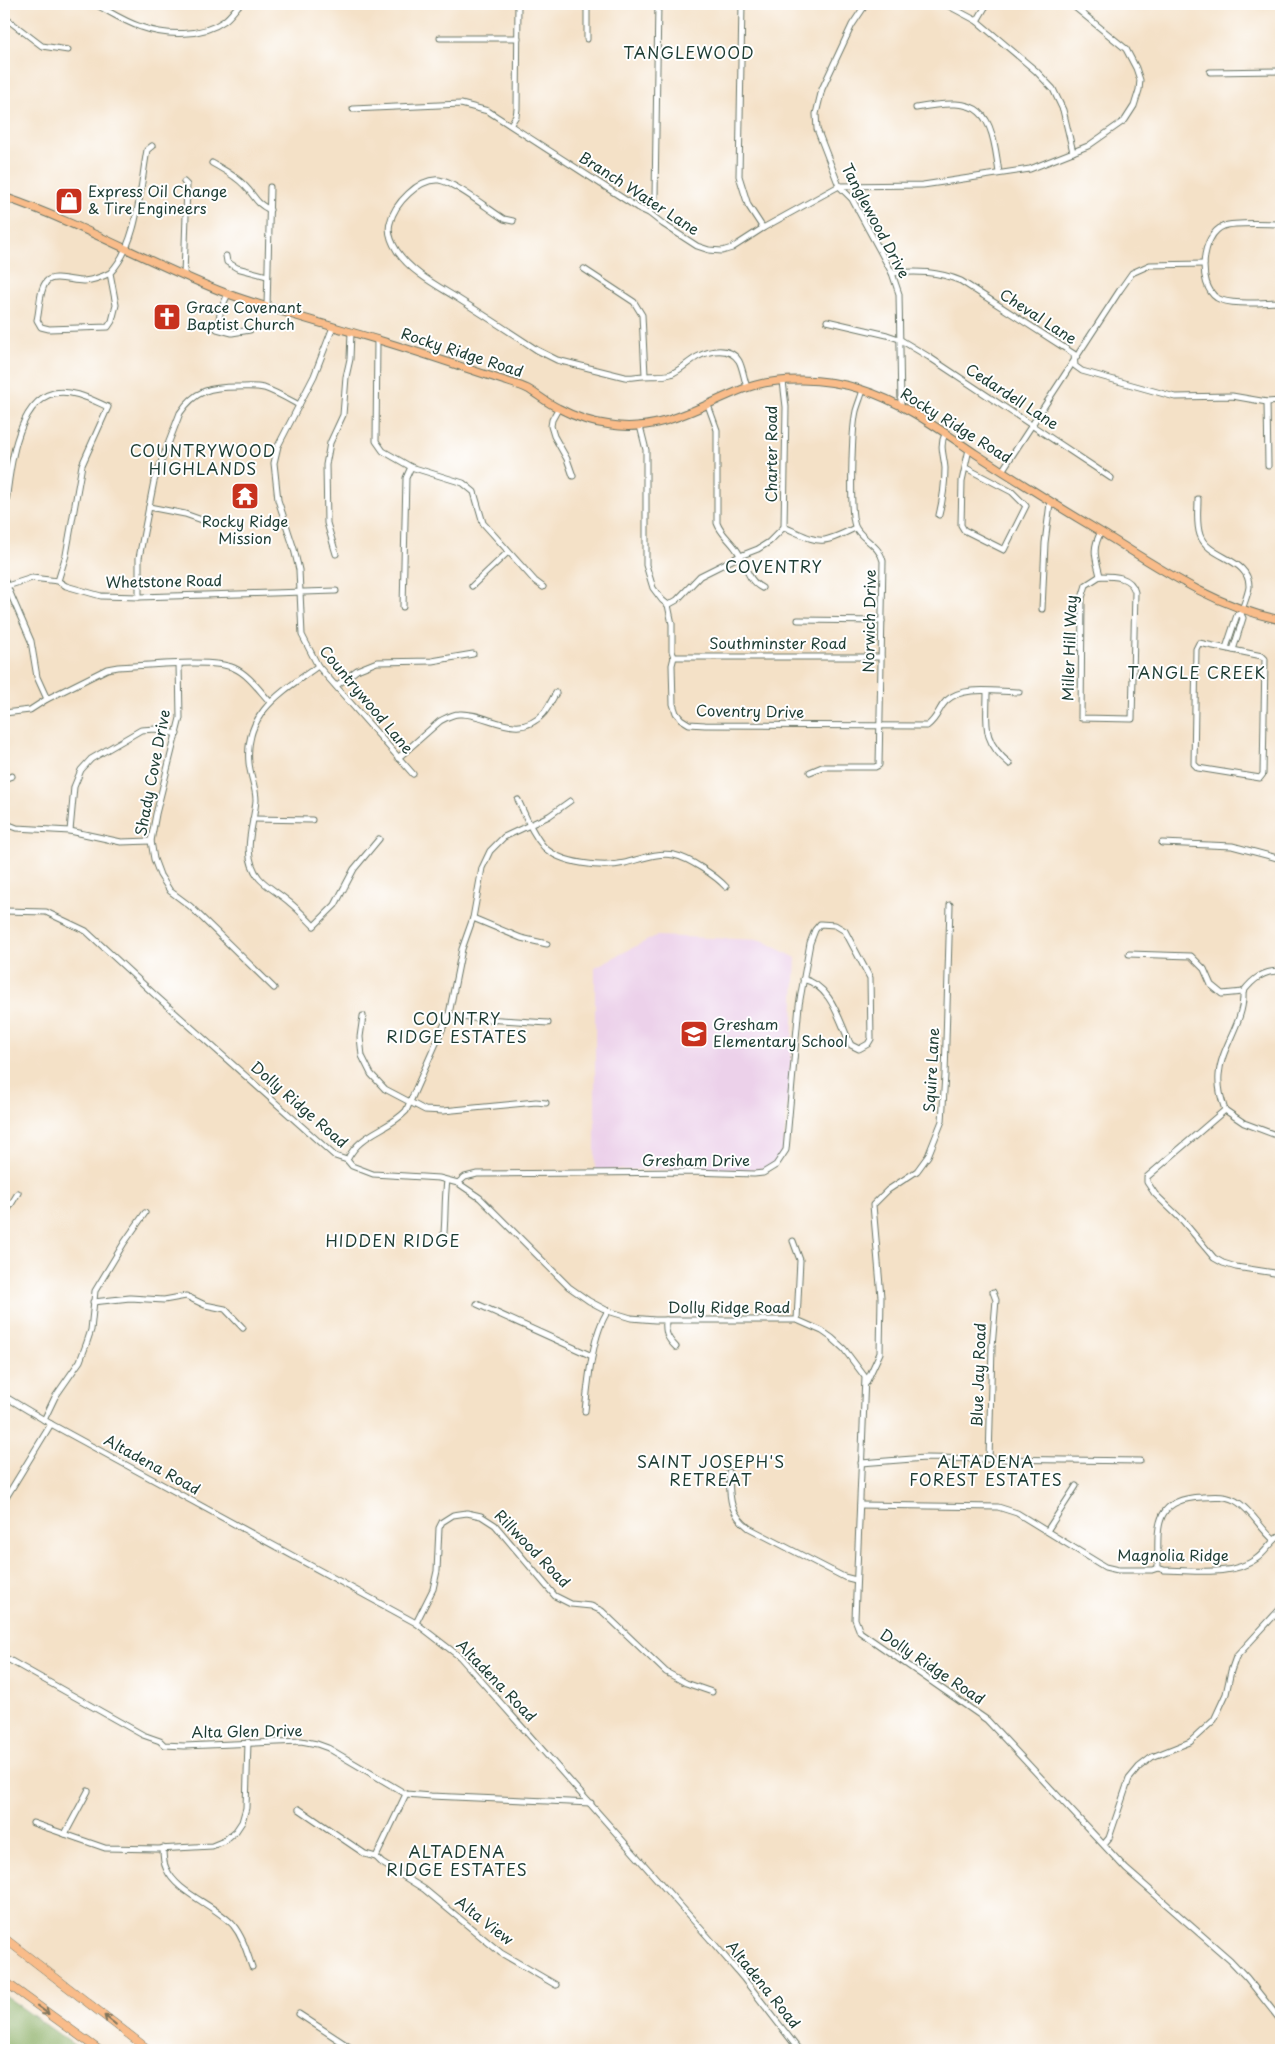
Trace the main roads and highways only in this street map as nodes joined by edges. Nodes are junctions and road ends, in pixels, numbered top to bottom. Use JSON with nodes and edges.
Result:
{"nodes":[{"id":1,"x":4,"y":197,"type":"edge"},
{"id":2,"x":1281,"y":620,"type":"edge"},
{"id":3,"x":4,"y":1938,"type":"edge"},
{"id":4,"x":4,"y":1981,"type":"edge"},
{"id":5,"x":99,"y":2050,"type":"edge"},
{"id":6,"x":148,"y":2050,"type":"edge"}],
"edges":[{"from":1,"to":2,"type":"main road","name":"Rocky Ridge Road"},
{"from":6,"to":3,"type":"highway","one_way":true},
{"from":4,"to":5,"type":"highway","one_way":true}]}
